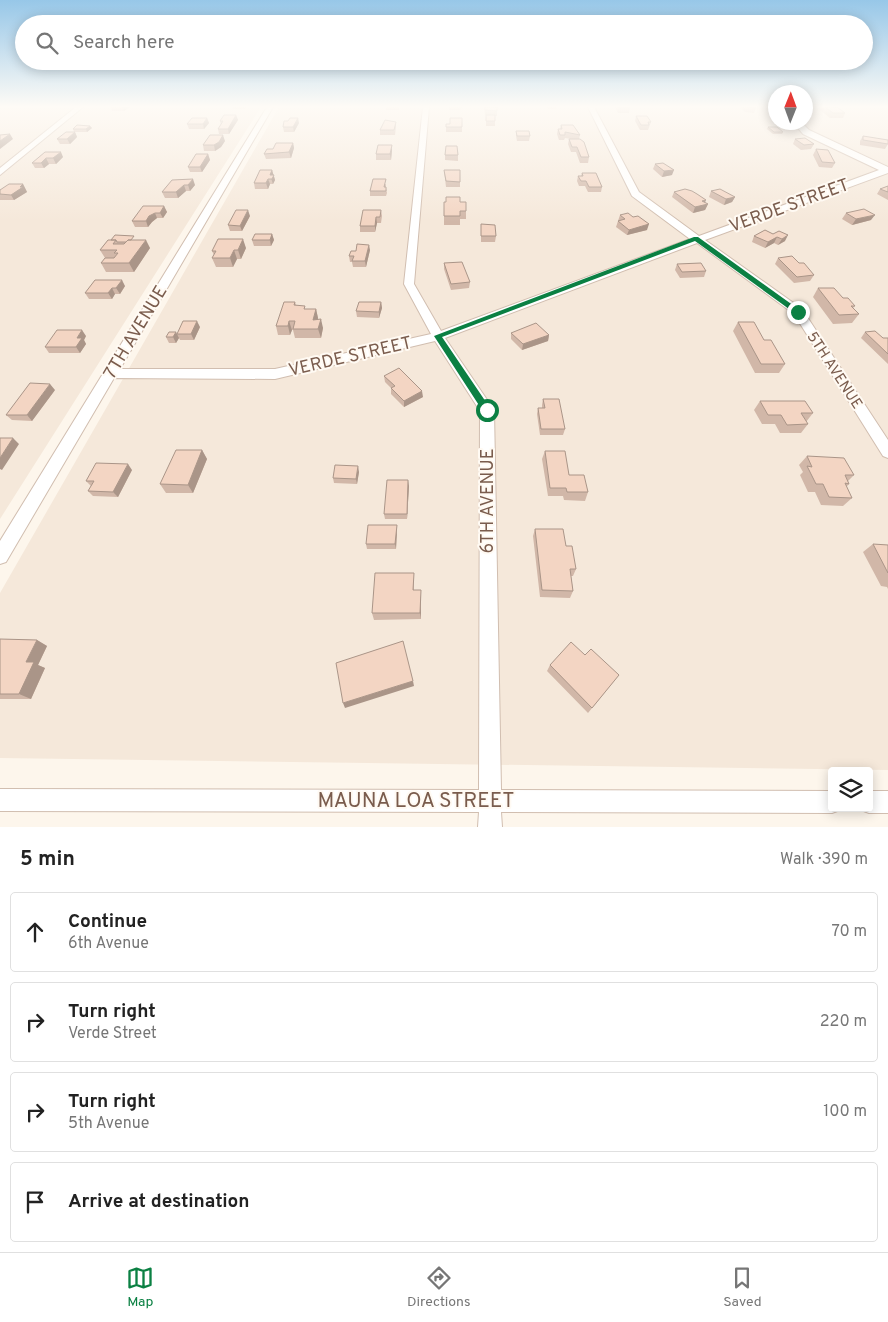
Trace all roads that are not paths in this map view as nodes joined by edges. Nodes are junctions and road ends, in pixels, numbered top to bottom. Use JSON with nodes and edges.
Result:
{"nodes":[{"id":1,"x":33,"y":146,"type":"edge"},
{"id":2,"x":247,"y":146,"type":"edge"},
{"id":3,"x":423,"y":146,"type":"edge"},
{"id":4,"x":611,"y":146,"type":"edge"},
{"id":5,"x":835,"y":146,"type":"edge"},
{"id":6,"x":887,"y":170,"type":"edge"},
{"id":7,"x":0,"y":172,"type":"edge"},
{"id":8,"x":696,"y":238,"type":"junction"},
{"id":9,"x":438,"y":336,"type":"junction"},
{"id":10,"x":111,"y":373,"type":"junction"},
{"id":11,"x":888,"y":452,"type":"edge"},
{"id":12,"x":0,"y":556,"type":"edge"},
{"id":13,"x":0,"y":800,"type":"edge"},
{"id":14,"x":489,"y":800,"type":"junction"},
{"id":15,"x":828,"y":802,"type":"edge"},
{"id":16,"x":873,"y":802,"type":"edge"},
{"id":17,"x":888,"y":802,"type":"edge"},
{"id":18,"x":490,"y":827,"type":"edge"}],
"edges":[{"from":1,"to":7,"type":"street"},
{"from":2,"to":10,"type":"street","name":"7TH AVENUE"},
{"from":3,"to":9,"type":"street","name":"6TH AVENUE"},
{"from":4,"to":8,"type":"street","name":"5TH AVENUE"},
{"from":5,"to":6,"type":"street"},
{"from":6,"to":8,"type":"street","name":"VERDE STREET"},
{"from":8,"to":9,"type":"street","name":"VERDE STREET"},
{"from":8,"to":11,"type":"street","name":"5TH AVENUE"},
{"from":9,"to":10,"type":"street","name":"VERDE STREET"},
{"from":9,"to":14,"type":"street","name":"6TH AVENUE"},
{"from":10,"to":12,"type":"street","name":"7TH AVENUE"},
{"from":13,"to":14,"type":"street","name":"MAUNA LOA STREET"},
{"from":14,"to":15,"type":"street","name":"MAUNA LOA STREET"},
{"from":14,"to":18,"type":"street","name":"6TH AVENUE"},
{"from":16,"to":17,"type":"street"}]}
